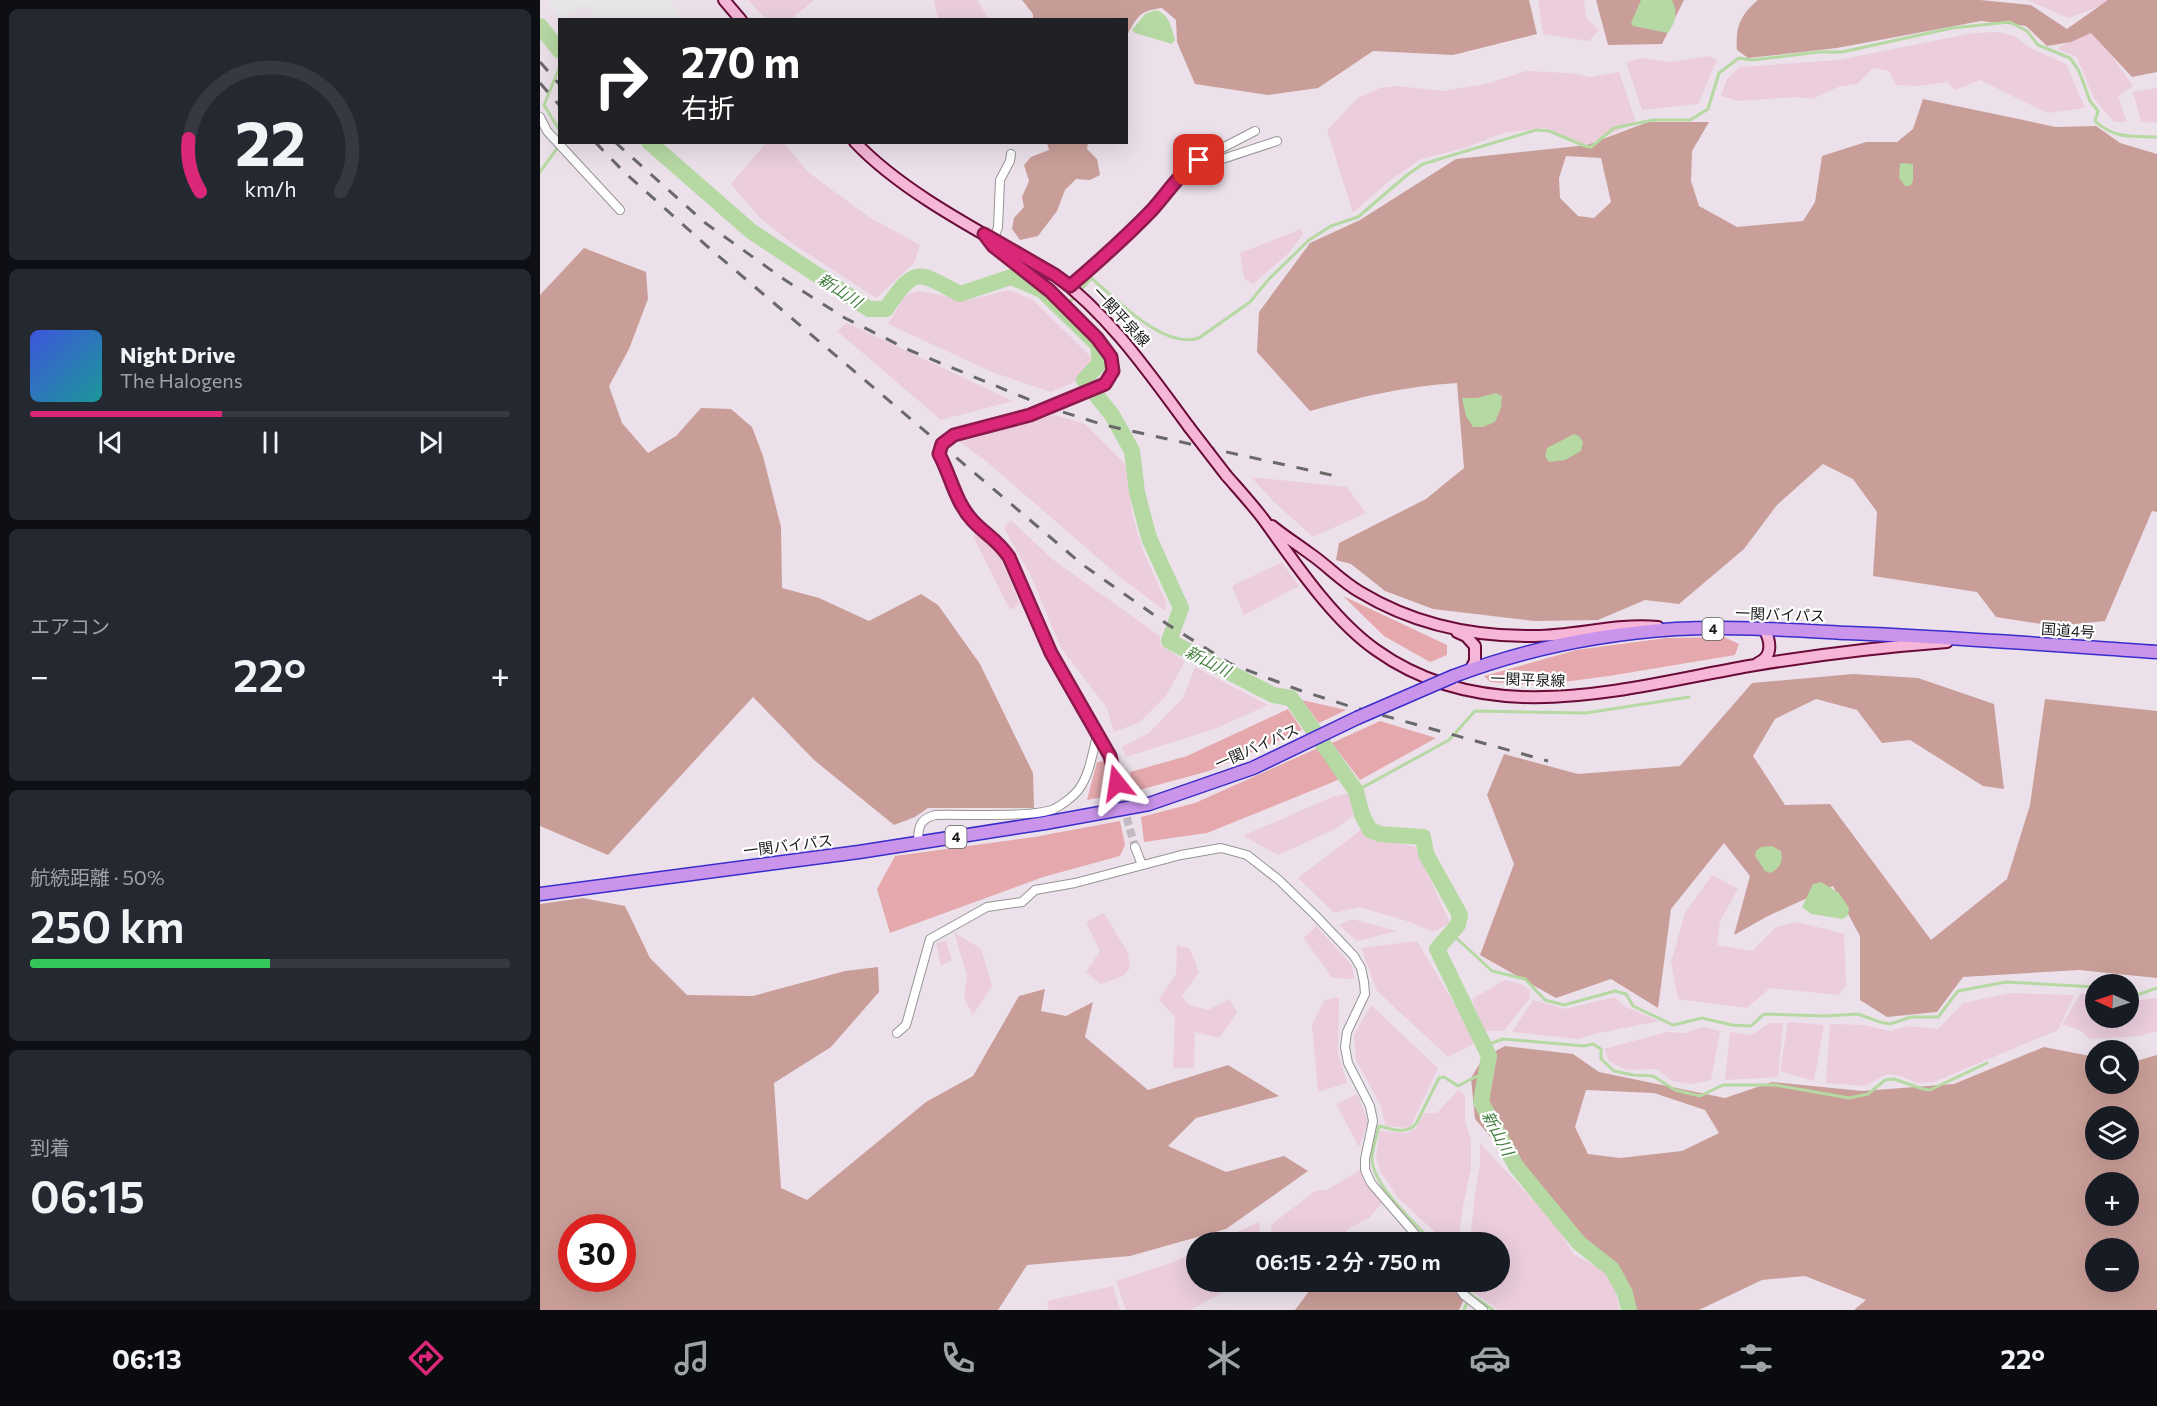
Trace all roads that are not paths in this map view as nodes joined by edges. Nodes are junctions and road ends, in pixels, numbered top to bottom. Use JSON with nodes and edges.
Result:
{"nodes":[{"id":1,"x":724,"y":0,"type":"edge"},
{"id":2,"x":739,"y":18,"type":"edge"},
{"id":3,"x":540,"y":117,"type":"edge"},
{"id":4,"x":1255,"y":131,"type":"dead end"},
{"id":5,"x":1277,"y":141,"type":"dead end"},
{"id":6,"x":558,"y":143,"type":"edge"},
{"id":7,"x":559,"y":144,"type":"edge"},
{"id":8,"x":857,"y":144,"type":"edge"},
{"id":9,"x":1011,"y":154,"type":"dead end"},
{"id":10,"x":1182,"y":172,"type":"junction"},
{"id":11,"x":620,"y":210,"type":"dead end"},
{"id":12,"x":989,"y":237,"type":"junction"},
{"id":13,"x":1070,"y":286,"type":"junction"},
{"id":14,"x":1263,"y":518,"type":"junction"},
{"id":15,"x":1450,"y":628,"type":"junction"},
{"id":16,"x":1678,"y":629,"type":"junction"},
{"id":17,"x":1764,"y":629,"type":"junction"},
{"id":18,"x":1977,"y":640,"type":"junction"},
{"id":19,"x":2157,"y":652,"type":"edge"},
{"id":20,"x":1753,"y":666,"type":"junction"},
{"id":21,"x":1471,"y":669,"type":"junction"},
{"id":22,"x":1098,"y":732,"type":"junction"},
{"id":23,"x":1117,"y":783,"type":"tunnel mouth"},
{"id":24,"x":918,"y":843,"type":"junction"},
{"id":25,"x":1135,"y":847,"type":"tunnel mouth"},
{"id":26,"x":1142,"y":865,"type":"junction"},
{"id":27,"x":540,"y":894,"type":"edge"},
{"id":28,"x":897,"y":1034,"type":"dead end"},
{"id":29,"x":1413,"y":1232,"type":"edge"},
{"id":30,"x":1462,"y":1292,"type":"edge"},
{"id":31,"x":1483,"y":1310,"type":"edge"}],
"edges":[{"from":1,"to":2,"type":"main road"},
{"from":3,"to":6,"type":"street"},
{"from":4,"to":10,"type":"street"},
{"from":5,"to":10,"type":"street"},
{"from":7,"to":11,"type":"street"},
{"from":8,"to":12,"type":"main road","name":"一関平泉線"},
{"from":9,"to":12,"type":"street"},
{"from":10,"to":13,"type":"street"},
{"from":12,"to":13,"type":"main road","name":"一関平泉線"},
{"from":12,"to":22,"type":"street"},
{"from":13,"to":14,"type":"main road","name":"一関平泉線","bridge":true},
{"from":14,"to":15,"type":"main road","name":"一関平泉線"},
{"from":14,"to":20,"type":"main road","name":"一関平泉線"},
{"from":15,"to":16,"type":"main road","name":"一関平泉線"},
{"from":15,"to":21,"type":"main road","name":"一関平泉線"},
{"from":16,"to":17,"type":"highway","name":"一関バイパス","number":"4"},
{"from":16,"to":21,"type":"highway","name":"一関バイパス","number":"4"},
{"from":17,"to":18,"type":"highway","name":"一関バイパス","number":"4"},
{"from":17,"to":20,"type":"main road"},
{"from":18,"to":19,"type":"highway","name":"国道4号","number":"4"},
{"from":18,"to":20,"type":"main road","name":"一関平泉線"},
{"from":21,"to":24,"type":"highway","name":"一関バイパス","number":"4","bridge":true},
{"from":22,"to":23,"type":"street"},
{"from":22,"to":24,"type":"street"},
{"from":24,"to":27,"type":"highway","name":"一関バイパス","number":"4"},
{"from":25,"to":26,"type":"street"},
{"from":26,"to":28,"type":"street"},
{"from":26,"to":29,"type":"street"},
{"from":30,"to":31,"type":"street"}]}
